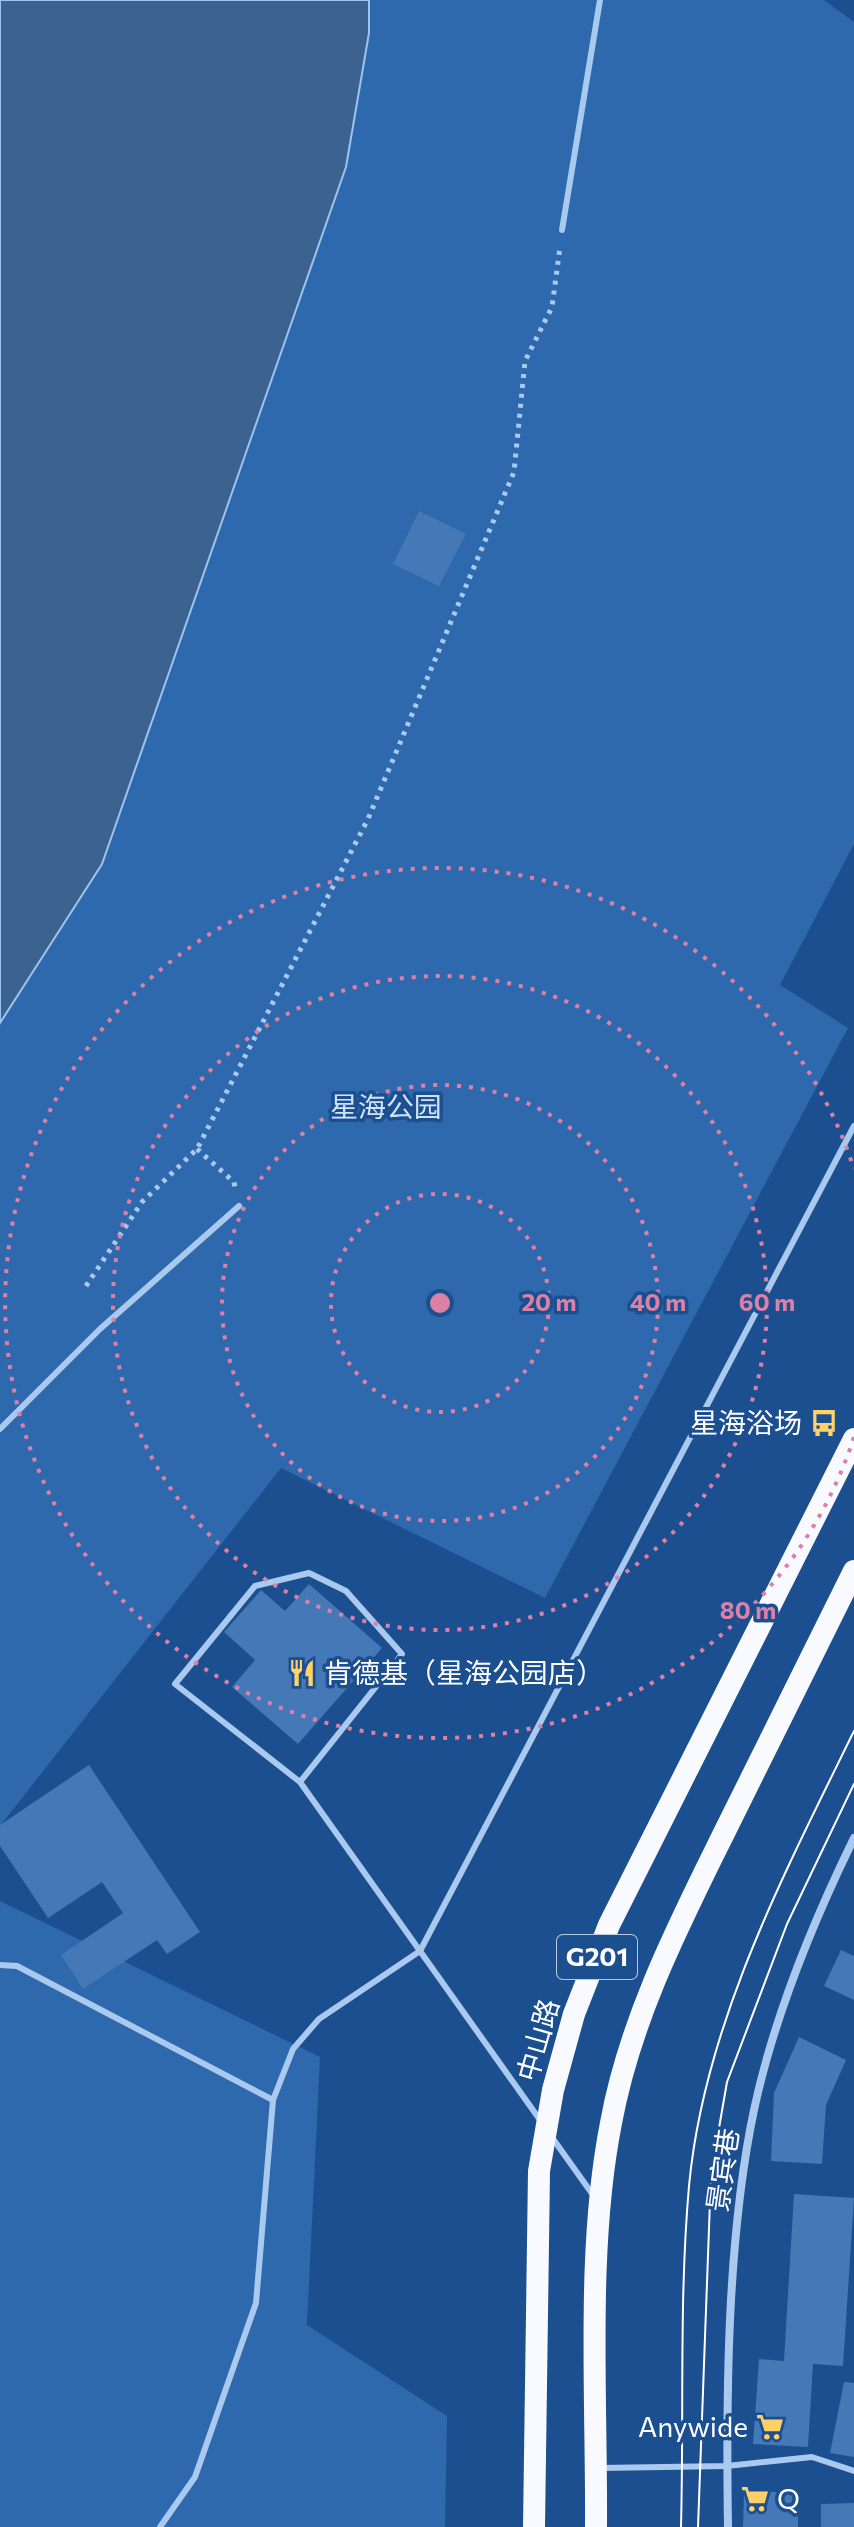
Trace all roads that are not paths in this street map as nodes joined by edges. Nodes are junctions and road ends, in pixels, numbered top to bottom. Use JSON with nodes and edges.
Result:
{"nodes":[{"id":1,"x":600,"y":0,"type":"edge"},
{"id":2,"x":562,"y":230,"type":"road end"},
{"id":3,"x":854,"y":1126,"type":"edge"},
{"id":4,"x":239,"y":1206,"type":"road end"},
{"id":5,"x":0,"y":1429,"type":"edge"},
{"id":6,"x":854,"y":1439,"type":"edge"},
{"id":7,"x":854,"y":1571,"type":"edge"},
{"id":8,"x":300,"y":1782,"type":"junction"},
{"id":9,"x":854,"y":1838,"type":"edge"},
{"id":10,"x":420,"y":1951,"type":"junction"},
{"id":11,"x":0,"y":1965,"type":"edge"},
{"id":12,"x":273,"y":2100,"type":"junction"},
{"id":13,"x":546,"y":2129,"type":"junction"},
{"id":14,"x":600,"y":2205,"type":"junction"},
{"id":15,"x":727,"y":2466,"type":"junction"},
{"id":16,"x":596,"y":2468,"type":"junction"},
{"id":17,"x":854,"y":2471,"type":"edge"},
{"id":18,"x":160,"y":2527,"type":"edge"},
{"id":19,"x":534,"y":2527,"type":"edge"},
{"id":20,"x":596,"y":2527,"type":"edge"},
{"id":21,"x":728,"y":2527,"type":"edge"}],
"edges":[{"from":1,"to":2,"type":"lane"},
{"from":3,"to":10,"type":"lane"},
{"from":4,"to":5,"type":"lane"},
{"from":6,"to":13,"type":"highway","name":"中山路","number":"G201"},
{"from":7,"to":14,"type":"highway","number":"G201"},
{"from":8,"to":8,"type":"lane"},
{"from":8,"to":10,"type":"lane"},
{"from":9,"to":15,"type":"street","name":"景宾巷"},
{"from":10,"to":12,"type":"lane"},
{"from":10,"to":13,"type":"lane"},
{"from":11,"to":12,"type":"lane"},
{"from":12,"to":18,"type":"lane"},
{"from":13,"to":14,"type":"lane"},
{"from":13,"to":19,"type":"highway","name":"中山路","number":"G201"},
{"from":14,"to":16,"type":"highway","number":"G201"},
{"from":15,"to":16,"type":"lane"},
{"from":15,"to":17,"type":"lane"},
{"from":15,"to":21,"type":"street","name":"景宾巷"},
{"from":16,"to":20,"type":"highway","number":"G201"}]}
